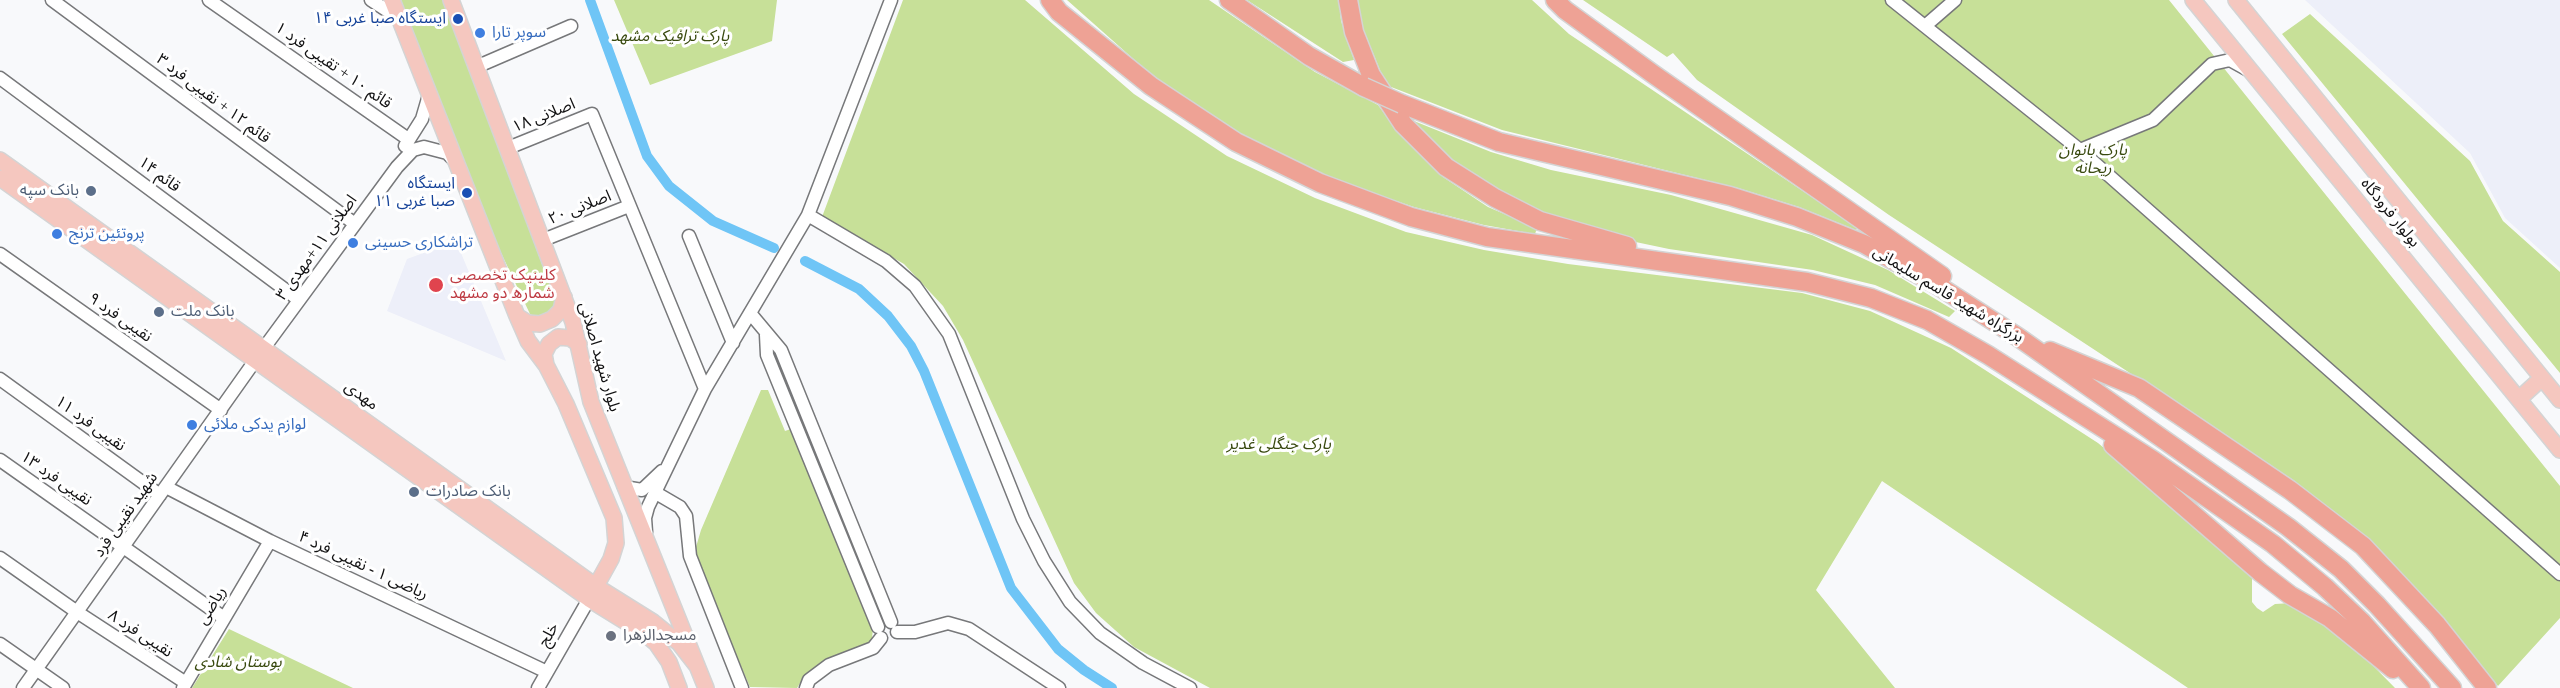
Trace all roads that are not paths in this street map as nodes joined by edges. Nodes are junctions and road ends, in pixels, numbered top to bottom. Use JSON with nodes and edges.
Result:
{"nodes":[{"id":1,"x":52,"y":0,"type":"edge"},
{"id":2,"x":209,"y":0,"type":"edge"},
{"id":3,"x":371,"y":0,"type":"edge"},
{"id":4,"x":392,"y":0,"type":"edge"},
{"id":5,"x":451,"y":0,"type":"edge"},
{"id":6,"x":891,"y":0,"type":"edge"},
{"id":7,"x":1041,"y":0,"type":"edge"},
{"id":8,"x":1229,"y":0,"type":"edge"},
{"id":9,"x":1348,"y":0,"type":"edge"},
{"id":10,"x":1555,"y":0,"type":"edge"},
{"id":11,"x":1892,"y":0,"type":"edge"},
{"id":12,"x":1955,"y":0,"type":"edge"},
{"id":13,"x":2193,"y":0,"type":"edge"},
{"id":14,"x":2236,"y":0,"type":"edge"},
{"id":15,"x":68,"y":5,"type":"edge"},
{"id":16,"x":1054,"y":6,"type":"edge"},
{"id":17,"x":400,"y":19,"type":"junction"},
{"id":18,"x":571,"y":26,"type":"dead end"},
{"id":19,"x":1924,"y":26,"type":"junction"},
{"id":20,"x":476,"y":67,"type":"junction"},
{"id":21,"x":2250,"y":70,"type":"junction"},
{"id":22,"x":0,"y":78,"type":"edge"},
{"id":23,"x":429,"y":95,"type":"junction"},
{"id":24,"x":408,"y":139,"type":"junction"},
{"id":25,"x":508,"y":148,"type":"junction"},
{"id":26,"x":2080,"y":150,"type":"junction"},
{"id":27,"x":0,"y":160,"type":"edge"},
{"id":28,"x":455,"y":161,"type":"junction"},
{"id":29,"x":397,"y":166,"type":"junction"},
{"id":30,"x":0,"y":178,"type":"edge"},
{"id":31,"x":629,"y":206,"type":"junction"},
{"id":32,"x":808,"y":215,"type":"junction"},
{"id":33,"x":355,"y":224,"type":"junction"},
{"id":34,"x":689,"y":236,"type":"dead end"},
{"id":35,"x":543,"y":240,"type":"junction"},
{"id":36,"x":0,"y":254,"type":"edge"},
{"id":37,"x":1750,"y":272,"type":"junction"},
{"id":38,"x":564,"y":297,"type":"junction"},
{"id":39,"x":299,"y":300,"type":"junction"},
{"id":40,"x":750,"y":313,"type":"junction"},
{"id":41,"x":517,"y":316,"type":"junction"},
{"id":42,"x":766,"y":335,"type":"junction"},
{"id":43,"x":2018,"y":337,"type":"junction"},
{"id":44,"x":733,"y":342,"type":"junction"},
{"id":45,"x":579,"y":344,"type":"junction"},
{"id":46,"x":260,"y":355,"type":"junction"},
{"id":47,"x":546,"y":365,"type":"junction"},
{"id":48,"x":790,"y":373,"type":"junction"},
{"id":49,"x":2542,"y":378,"type":"junction"},
{"id":50,"x":0,"y":379,"type":"edge"},
{"id":51,"x":777,"y":379,"type":"junction"},
{"id":52,"x":705,"y":389,"type":"junction"},
{"id":53,"x":2519,"y":399,"type":"junction"},
{"id":54,"x":2560,"y":400,"type":"edge"},
{"id":55,"x":2066,"y":405,"type":"junction"},
{"id":56,"x":797,"y":409,"type":"junction"},
{"id":57,"x":221,"y":410,"type":"junction"},
{"id":58,"x":2560,"y":450,"type":"edge"},
{"id":59,"x":0,"y":460,"type":"edge"},
{"id":60,"x":665,"y":468,"type":"junction"},
{"id":61,"x":828,"y":468,"type":"junction"},
{"id":62,"x":816,"y":473,"type":"junction"},
{"id":63,"x":624,"y":487,"type":"junction"},
{"id":64,"x":163,"y":491,"type":"junction"},
{"id":65,"x":656,"y":493,"type":"junction"},
{"id":66,"x":646,"y":539,"type":"junction"},
{"id":67,"x":270,"y":541,"type":"junction"},
{"id":68,"x":123,"y":547,"type":"junction"},
{"id":69,"x":862,"y":551,"type":"junction"},
{"id":70,"x":850,"y":556,"type":"junction"},
{"id":71,"x":0,"y":558,"type":"edge"},
{"id":72,"x":2560,"y":574,"type":"edge"},
{"id":73,"x":593,"y":593,"type":"junction"},
{"id":74,"x":77,"y":612,"type":"junction"},
{"id":75,"x":224,"y":618,"type":"junction"},
{"id":76,"x":894,"y":627,"type":"junction"},
{"id":77,"x":879,"y":632,"type":"junction"},
{"id":78,"x":0,"y":644,"type":"edge"},
{"id":79,"x":697,"y":666,"type":"junction"},
{"id":80,"x":36,"y":669,"type":"junction"},
{"id":81,"x":547,"y":672,"type":"junction"},
{"id":82,"x":184,"y":685,"type":"edge"},
{"id":83,"x":23,"y":688,"type":"edge"},
{"id":84,"x":63,"y":688,"type":"edge"},
{"id":85,"x":537,"y":688,"type":"edge"},
{"id":86,"x":679,"y":688,"type":"edge"},
{"id":87,"x":706,"y":688,"type":"edge"},
{"id":88,"x":742,"y":688,"type":"edge"},
{"id":89,"x":806,"y":688,"type":"edge"},
{"id":90,"x":1059,"y":688,"type":"edge"},
{"id":91,"x":1191,"y":688,"type":"edge"},
{"id":92,"x":2416,"y":688,"type":"edge"},
{"id":93,"x":2421,"y":688,"type":"edge"},
{"id":94,"x":2452,"y":688,"type":"edge"},
{"id":95,"x":2487,"y":688,"type":"edge"}],
"edges":[{"from":1,"to":15,"type":"street","name":"قائم ۱۲ + نقیبی فرد ۳"},
{"from":2,"to":24,"type":"street","name":"قائم ۱۰ + تقیبی فرد ۱"},
{"from":3,"to":17,"type":"street"},
{"from":4,"to":17,"type":"main road"},
{"from":5,"to":20,"type":"main road","name":"بلوار شهید اصلانی"},
{"from":6,"to":32,"type":"street"},
{"from":7,"to":16,"type":"highway"},
{"from":8,"to":43,"type":"highway","name":"بزرگراه شهید قاسم سلیمانی","bridge":true},
{"from":9,"to":37,"type":"highway"},
{"from":10,"to":43,"type":"highway"},
{"from":11,"to":19,"type":"street"},
{"from":12,"to":19,"type":"street"},
{"from":13,"to":21,"type":"main road","name":"بولوار فرودگاه"},
{"from":14,"to":49,"type":"main road","name":"بولوار فرودگاه"},
{"from":15,"to":33,"type":"street","name":"قائم ۱۲ + نقیبی فرد ۳"},
{"from":16,"to":37,"type":"highway"},
{"from":17,"to":23,"type":"main road"},
{"from":18,"to":20,"type":"street"},
{"from":19,"to":26,"type":"street"},
{"from":20,"to":25,"type":"main road","name":"بلوار شهید اصلانی"},
{"from":21,"to":26,"type":"street"},
{"from":21,"to":53,"type":"main road","name":"بولوار فرودگاه"},
{"from":22,"to":39,"type":"street","name":"قائم ۱۴"},
{"from":23,"to":24,"type":"street"},
{"from":23,"to":28,"type":"main road"},
{"from":24,"to":29,"type":"street"},
{"from":25,"to":31,"type":"street","name":"اصلانی ۱۸"},
{"from":25,"to":35,"type":"main road","name":"بلوار شهید اصلانی"},
{"from":26,"to":72,"type":"street"},
{"from":27,"to":46,"type":"main road","name":"مهدی"},
{"from":28,"to":29,"type":"street"},
{"from":28,"to":41,"type":"main road"},
{"from":29,"to":33,"type":"street","name":"اصلانی ۱۱+مهدی ۳"},
{"from":30,"to":46,"type":"main road","name":"مهدی"},
{"from":31,"to":35,"type":"street","name":"اصلانی ۲۰"},
{"from":31,"to":52,"type":"street"},
{"from":32,"to":40,"type":"street"},
{"from":32,"to":91,"type":"street"},
{"from":33,"to":39,"type":"street","name":"اصلانی ۱۱+مهدی ۳"},
{"from":34,"to":44,"type":"street"},
{"from":35,"to":38,"type":"main road","name":"بلوار شهید اصلانی"},
{"from":36,"to":57,"type":"street","name":"نقیبی فرد ۹"},
{"from":37,"to":55,"type":"highway","name":"بزرگراه شهید قاسم سلیمانی"},
{"from":38,"to":41,"type":"main road"},
{"from":38,"to":45,"type":"main road","name":"بلوار شهید اصلانی"},
{"from":39,"to":46,"type":"street","name":"اصلانی ۱۱+مهدی ۳"},
{"from":40,"to":42,"type":"street"},
{"from":40,"to":44,"type":"street"},
{"from":41,"to":47,"type":"main road"},
{"from":42,"to":48,"type":"street"},
{"from":42,"to":51,"type":"street"},
{"from":43,"to":94,"type":"highway","name":"بزرگراه شهید قاسم سلیمانی"},
{"from":43,"to":95,"type":"highway"},
{"from":44,"to":52,"type":"street"},
{"from":45,"to":47,"type":"main road"},
{"from":45,"to":63,"type":"main road","name":"بلوار شهید اصلانی"},
{"from":46,"to":57,"type":"street","name":"شهید نقیبی فرد"},
{"from":46,"to":73,"type":"main road","name":"مهدی"},
{"from":47,"to":73,"type":"main road"},
{"from":48,"to":51,"type":"street"},
{"from":48,"to":56,"type":"street"},
{"from":49,"to":53,"type":"main road"},
{"from":49,"to":54,"type":"main road","name":"بولوار فرودگاه"},
{"from":50,"to":64,"type":"street","name":"نقیبی فرد ۱۱"},
{"from":51,"to":56,"type":"street"},
{"from":52,"to":60,"type":"street"},
{"from":53,"to":58,"type":"main road","name":"بولوار فرودگاه"},
{"from":55,"to":92,"type":"highway"},
{"from":55,"to":93,"type":"highway","name":"بزرگراه شهید قاسم سلیمانی"},
{"from":56,"to":61,"type":"street"},
{"from":56,"to":62,"type":"street"},
{"from":57,"to":64,"type":"street","name":"شهید نقیبی فرد"},
{"from":59,"to":68,"type":"street","name":"نقیبی فرد ۱۳"},
{"from":60,"to":63,"type":"street"},
{"from":60,"to":65,"type":"street"},
{"from":61,"to":62,"type":"street"},
{"from":61,"to":69,"type":"street"},
{"from":62,"to":70,"type":"street"},
{"from":63,"to":66,"type":"main road","name":"بلوار شهید اصلانی"},
{"from":64,"to":67,"type":"street","name":"ریاضی ۱ - نقیبی فرد ۴"},
{"from":64,"to":68,"type":"street","name":"شهید نقیبی فرد"},
{"from":65,"to":66,"type":"street"},
{"from":65,"to":88,"type":"street"},
{"from":66,"to":79,"type":"main road","name":"بلوار شهید اصلانی"},
{"from":67,"to":75,"type":"street","name":"ریاضی"},
{"from":67,"to":81,"type":"street","name":"ریاضی ۱ - نقیبی فرد ۴"},
{"from":68,"to":74,"type":"street","name":"شهید نقیبی فرد"},
{"from":68,"to":75,"type":"street","name":"نقیبی فرد ۱۳"},
{"from":69,"to":70,"type":"street"},
{"from":69,"to":76,"type":"street"},
{"from":70,"to":77,"type":"street"},
{"from":71,"to":74,"type":"street","name":"نقیبی فرد ۸"},
{"from":73,"to":79,"type":"main road","name":"مهدی"},
{"from":73,"to":81,"type":"street","name":"خلج"},
{"from":73,"to":86,"type":"main road","name":"مهدی"},
{"from":74,"to":80,"type":"street","name":"شهید نقیبی فرد"},
{"from":74,"to":82,"type":"street","name":"نقیبی فرد ۸"},
{"from":75,"to":82,"type":"street","name":"ریاضی"},
{"from":76,"to":77,"type":"street"},
{"from":76,"to":77,"type":"street"},
{"from":76,"to":90,"type":"street"},
{"from":77,"to":89,"type":"street"},
{"from":78,"to":80,"type":"street"},
{"from":79,"to":87,"type":"main road","name":"بلوار شهید اصلانی"},
{"from":80,"to":83,"type":"street","name":"شهید نقیبی فرد"},
{"from":80,"to":84,"type":"street"},
{"from":81,"to":85,"type":"street","name":"خلج"}]}
